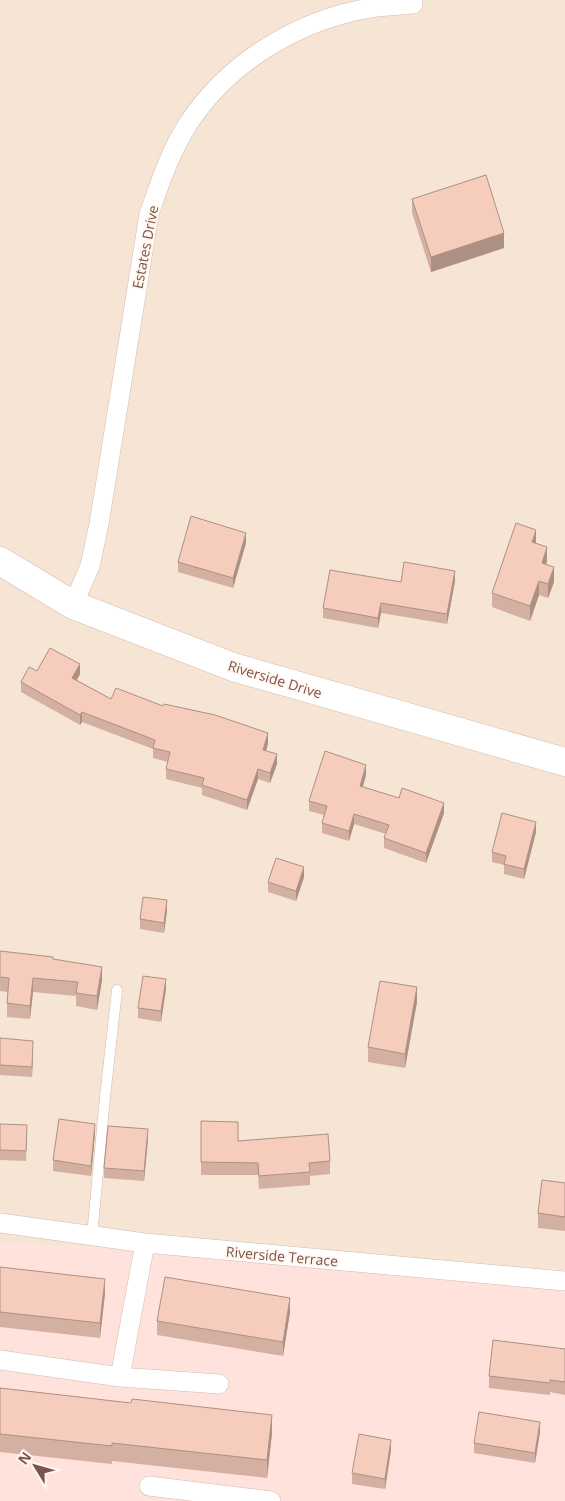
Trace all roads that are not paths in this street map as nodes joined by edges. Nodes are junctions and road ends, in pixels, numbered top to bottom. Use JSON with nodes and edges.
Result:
{"nodes":[{"id":1,"x":413,"y":4,"type":"dead end"},
{"id":2,"x":0,"y":561,"type":"edge"},
{"id":3,"x":73,"y":605,"type":"junction"},
{"id":4,"x":565,"y":762,"type":"edge"},
{"id":5,"x":117,"y":990,"type":"dead end"},
{"id":6,"x":0,"y":1223,"type":"edge"},
{"id":7,"x":92,"y":1236,"type":"junction"},
{"id":8,"x":145,"y":1243,"type":"junction"},
{"id":9,"x":565,"y":1281,"type":"edge"},
{"id":10,"x":0,"y":1360,"type":"edge"},
{"id":11,"x":120,"y":1377,"type":"junction"},
{"id":12,"x":219,"y":1384,"type":"dead end"},
{"id":13,"x":149,"y":1486,"type":"dead end"},
{"id":14,"x":270,"y":1501,"type":"edge"}],
"edges":[{"from":1,"to":3,"type":"street","name":"Estates Drive"},
{"from":2,"to":3,"type":"street","name":"Riverside Drive"},
{"from":3,"to":4,"type":"street","name":"Riverside Drive"},
{"from":5,"to":7,"type":"lane"},
{"from":6,"to":7,"type":"street","name":"Riverside Terrace"},
{"from":7,"to":8,"type":"street","name":"Riverside Terrace"},
{"from":8,"to":9,"type":"street","name":"Riverside Terrace"},
{"from":8,"to":11,"type":"street"},
{"from":10,"to":11,"type":"street"},
{"from":11,"to":12,"type":"street"},
{"from":13,"to":14,"type":"street"}]}
